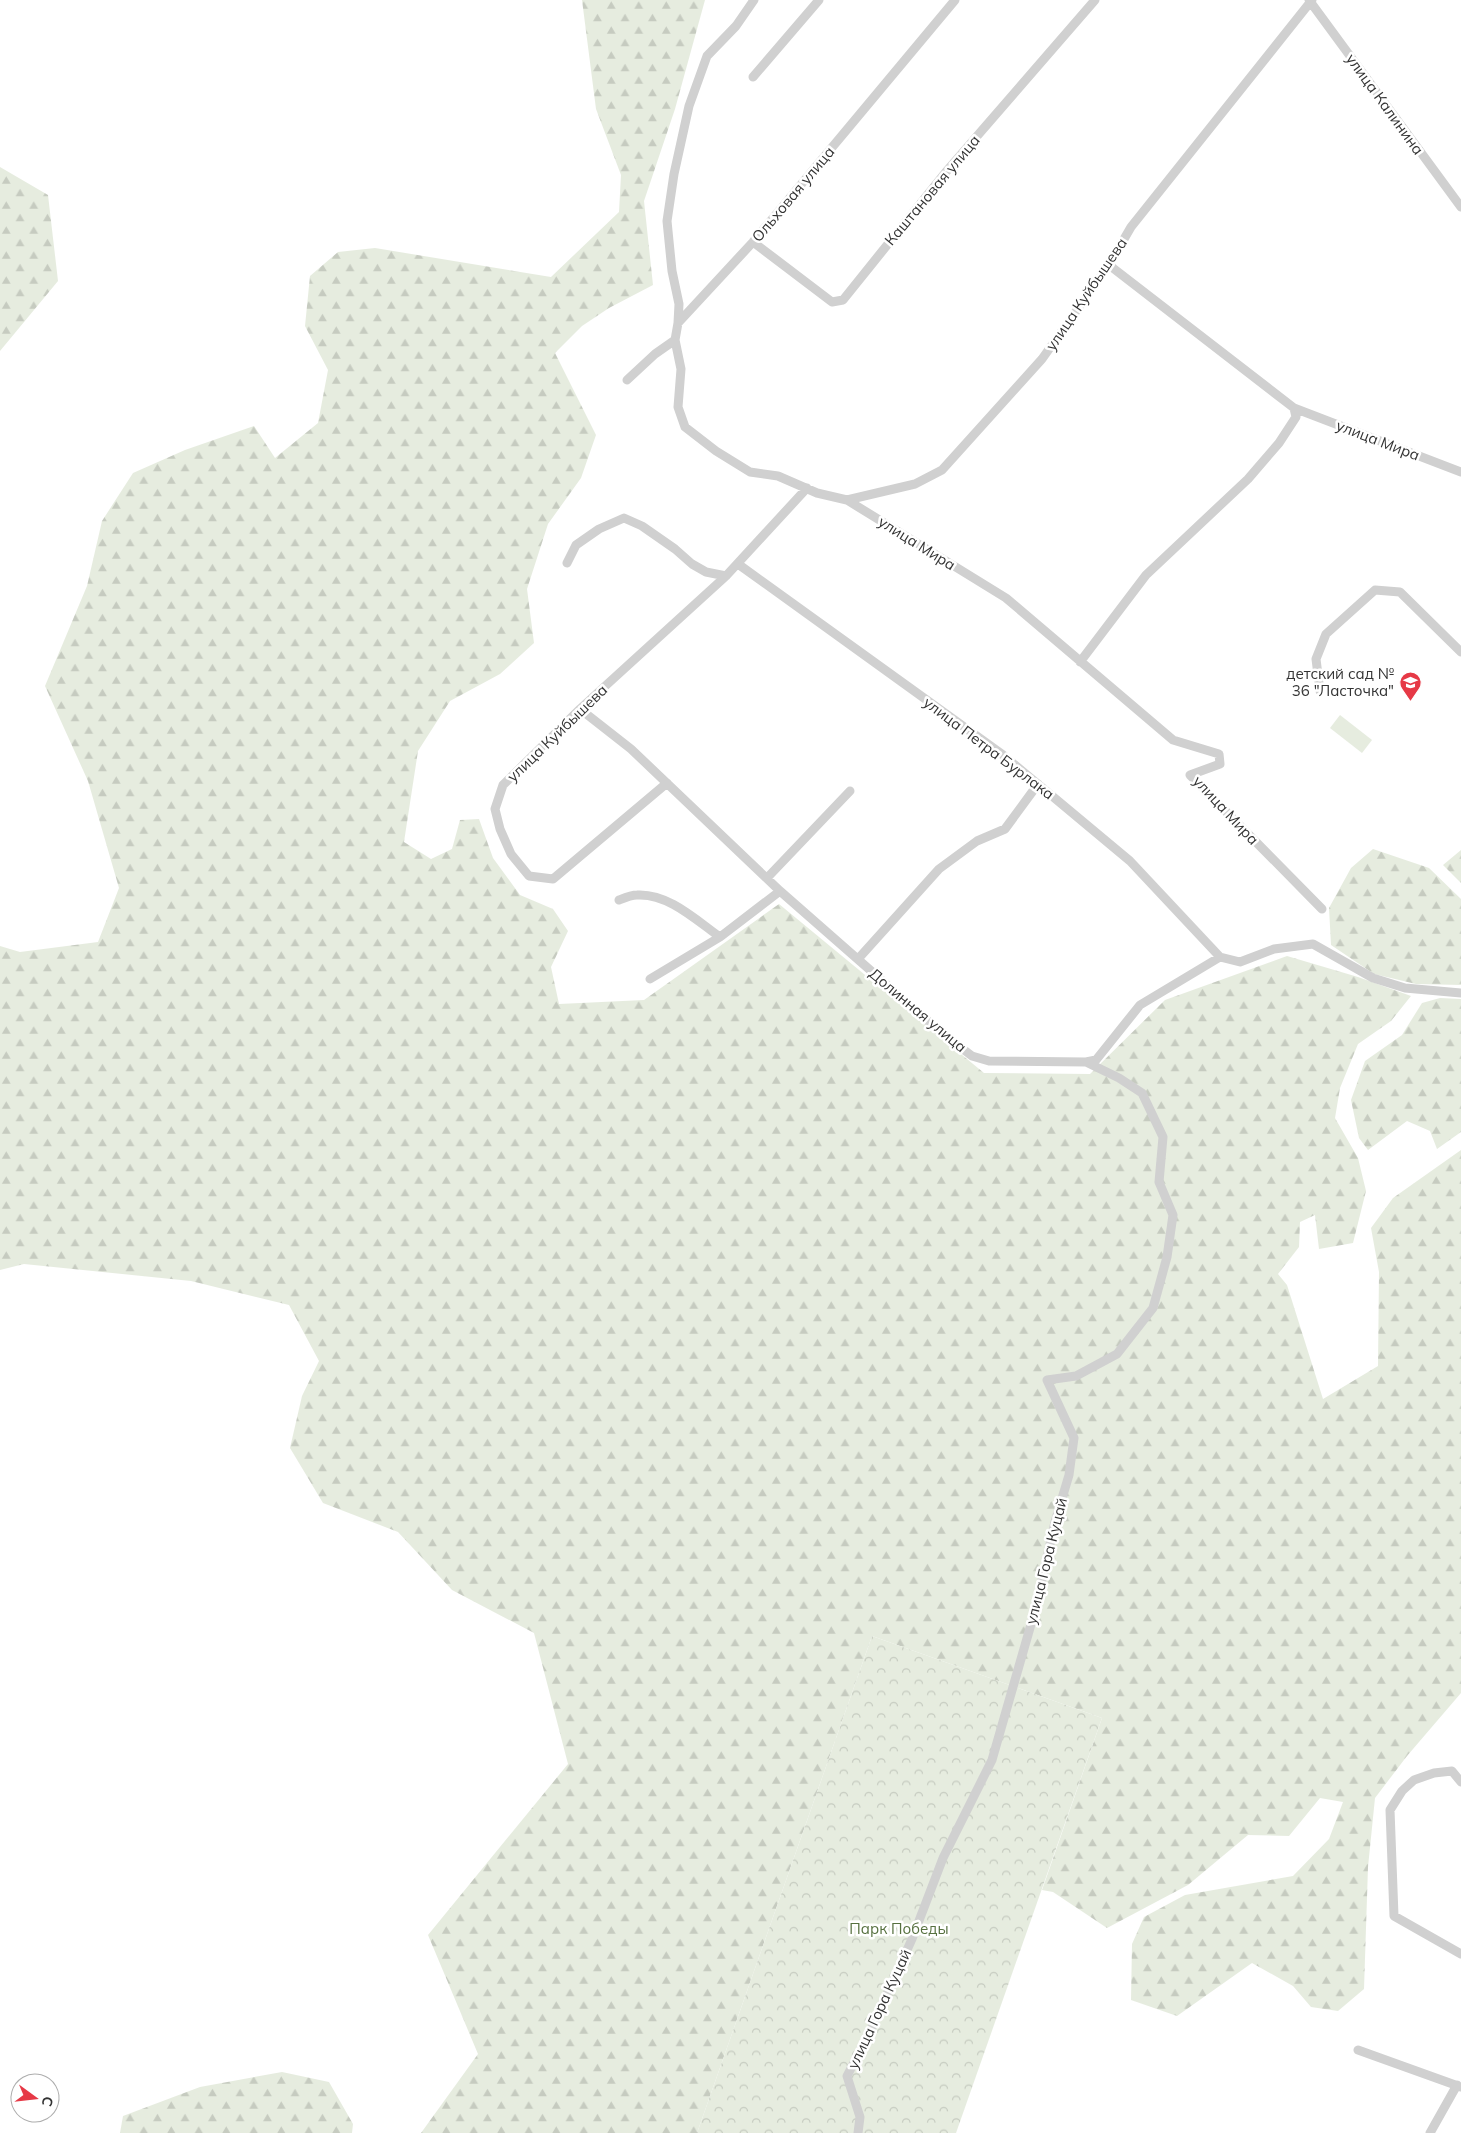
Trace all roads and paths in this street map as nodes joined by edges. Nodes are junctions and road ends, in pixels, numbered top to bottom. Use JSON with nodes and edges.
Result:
{"nodes":[{"id":1,"x":754,"y":0,"type":"edge"},
{"id":2,"x":819,"y":0,"type":"edge"},
{"id":3,"x":955,"y":0,"type":"edge"},
{"id":4,"x":1095,"y":0,"type":"edge"},
{"id":5,"x":1311,"y":1,"type":"edge"},
{"id":6,"x":752,"y":77,"type":"dead end"},
{"id":7,"x":1461,"y":207,"type":"edge"},
{"id":8,"x":754,"y":242,"type":"junction"},
{"id":9,"x":1109,"y":265,"type":"junction"},
{"id":10,"x":678,"y":323,"type":"junction"},
{"id":11,"x":675,"y":340,"type":"junction"},
{"id":12,"x":626,"y":380,"type":"dead end"},
{"id":13,"x":1294,"y":408,"type":"junction"},
{"id":14,"x":1461,"y":472,"type":"edge"},
{"id":15,"x":806,"y":488,"type":"junction"},
{"id":16,"x":847,"y":500,"type":"junction"},
{"id":17,"x":567,"y":563,"type":"dead end"},
{"id":18,"x":738,"y":564,"type":"junction"},
{"id":19,"x":726,"y":576,"type":"junction"},
{"id":20,"x":1461,"y":652,"type":"edge"},
{"id":21,"x":1080,"y":662,"type":"junction"},
{"id":22,"x":1320,"y":691,"type":"dead end"},
{"id":23,"x":580,"y":709,"type":"junction"},
{"id":24,"x":667,"y":783,"type":"junction"},
{"id":25,"x":1038,"y":784,"type":"junction"},
{"id":26,"x":850,"y":791,"type":"dead end"},
{"id":27,"x":767,"y":878,"type":"junction"},
{"id":28,"x":780,"y":892,"type":"junction"},
{"id":29,"x":619,"y":900,"type":"dead end"},
{"id":30,"x":1322,"y":909,"type":"dead end"},
{"id":31,"x":720,"y":936,"type":"junction"},
{"id":32,"x":1220,"y":957,"type":"junction"},
{"id":33,"x":858,"y":959,"type":"junction"},
{"id":34,"x":650,"y":979,"type":"dead end"},
{"id":35,"x":1461,"y":993,"type":"edge"},
{"id":36,"x":1086,"y":1062,"type":"junction"},
{"id":37,"x":1461,"y":1782,"type":"edge"},
{"id":38,"x":1461,"y":1954,"type":"edge"},
{"id":39,"x":1358,"y":2050,"type":"dead end"},
{"id":40,"x":1459,"y":2086,"type":"edge"},
{"id":41,"x":858,"y":2133,"type":"edge"},
{"id":42,"x":1430,"y":2133,"type":"edge"}],
"edges":[{"from":1,"to":10,"type":"street"},
{"from":2,"to":6,"type":"street"},
{"from":3,"to":8,"type":"street","name":"Ольховая улица"},
{"from":4,"to":8,"type":"street","name":"Каштановая улица"},
{"from":5,"to":7,"type":"street","name":"улица Калинина"},
{"from":5,"to":9,"type":"street","name":"улица Куйбышева"},
{"from":8,"to":10,"type":"street","name":"Ольховая улица"},
{"from":9,"to":13,"type":"street","name":"улица Мира"},
{"from":9,"to":16,"type":"street","name":"улица Куйбышева"},
{"from":10,"to":11,"type":"street"},
{"from":11,"to":12,"type":"street"},
{"from":11,"to":15,"type":"street","name":"улица Куйбышева"},
{"from":13,"to":14,"type":"street","name":"улица Мира"},
{"from":13,"to":21,"type":"street"},
{"from":15,"to":16,"type":"street","name":"улица Куйбышева"},
{"from":15,"to":18,"type":"street","name":"улица Куйбышева"},
{"from":16,"to":21,"type":"street","name":"улица Мира"},
{"from":17,"to":19,"type":"street"},
{"from":18,"to":19,"type":"street","name":"улица Куйбышева"},
{"from":18,"to":25,"type":"street","name":"улица Петра Бурлака"},
{"from":19,"to":23,"type":"street","name":"улица Куйбышева"},
{"from":20,"to":22,"type":"street"},
{"from":21,"to":30,"type":"street","name":"улица Мира"},
{"from":23,"to":24,"type":"street","name":"Долинная улица"},
{"from":23,"to":24,"type":"street","name":"улица Куйбышева"},
{"from":24,"to":27,"type":"street","name":"Долинная улица"},
{"from":25,"to":32,"type":"street","name":"улица Петра Бурлака"},
{"from":25,"to":33,"type":"street"},
{"from":26,"to":27,"type":"street"},
{"from":27,"to":28,"type":"street","name":"Долинная улица"},
{"from":28,"to":31,"type":"street"},
{"from":28,"to":33,"type":"street","name":"Долинная улица"},
{"from":29,"to":31,"type":"street"},
{"from":31,"to":34,"type":"street"},
{"from":32,"to":35,"type":"street"},
{"from":32,"to":36,"type":"street"},
{"from":33,"to":36,"type":"street","name":"Долинная улица"},
{"from":36,"to":41,"type":"street","name":"улица Гора Куцай"},
{"from":37,"to":38,"type":"street"},
{"from":39,"to":40,"type":"street"},
{"from":40,"to":42,"type":"street"}]}
